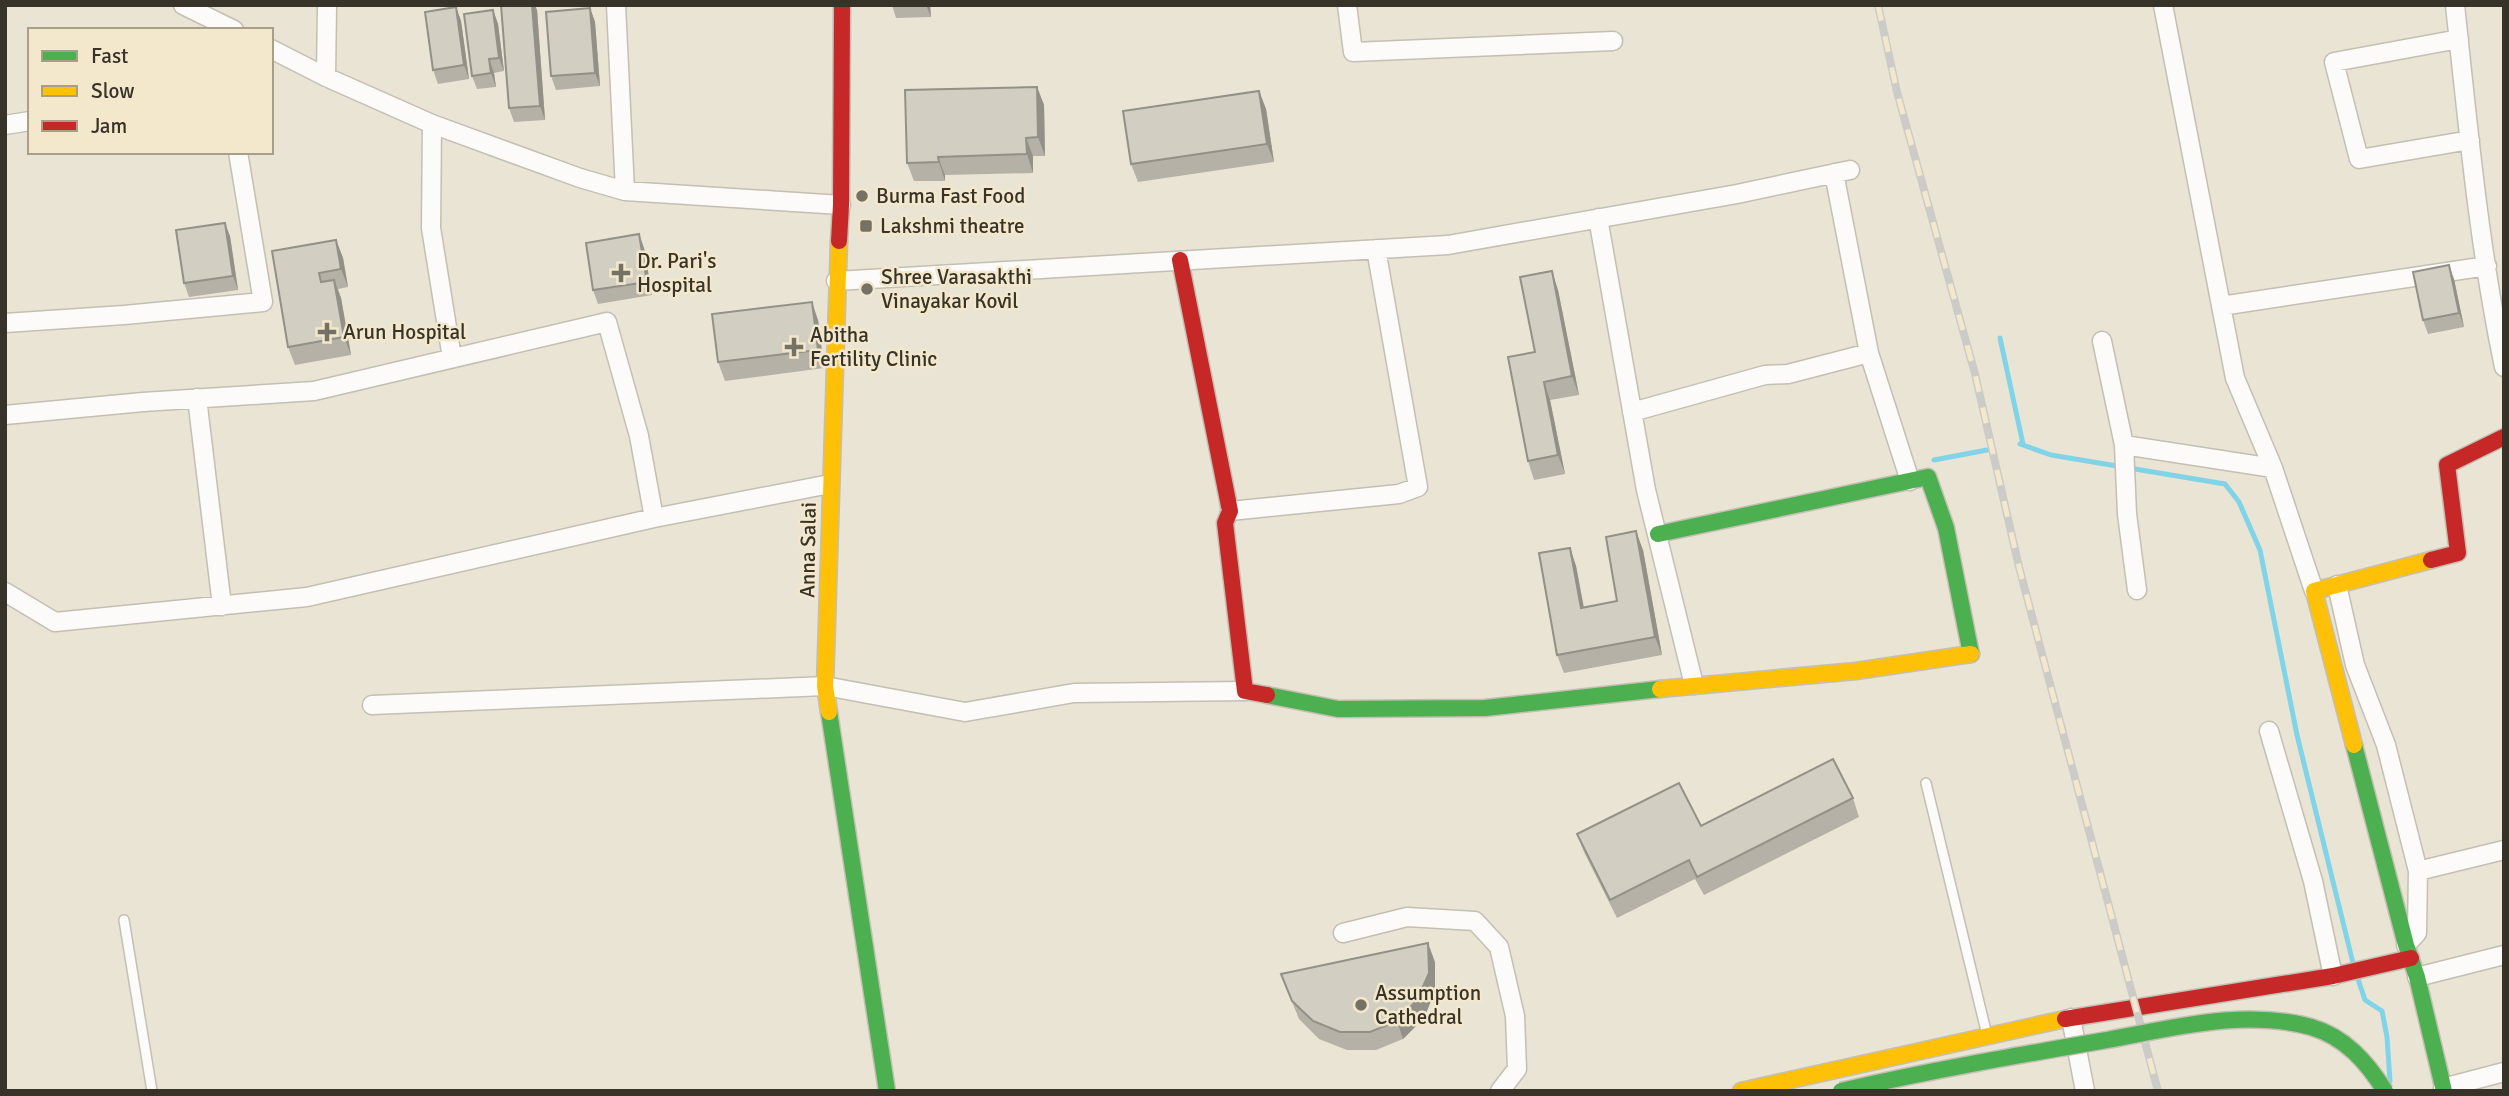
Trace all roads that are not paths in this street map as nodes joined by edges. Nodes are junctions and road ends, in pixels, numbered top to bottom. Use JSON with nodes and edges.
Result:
{"nodes":[{"id":1,"x":183,"y":5,"type":"edge"},
{"id":2,"x":327,"y":5,"type":"edge"},
{"id":3,"x":616,"y":5,"type":"edge"},
{"id":4,"x":842,"y":5,"type":"edge"},
{"id":5,"x":1347,"y":5,"type":"edge"},
{"id":6,"x":2164,"y":5,"type":"edge"},
{"id":7,"x":2455,"y":5,"type":"edge"},
{"id":8,"x":213,"y":24,"type":"edge"},
{"id":9,"x":2459,"y":39,"type":"junction"},
{"id":10,"x":1613,"y":41,"type":"dead end"},
{"id":11,"x":273,"y":50,"type":"edge"},
{"id":12,"x":326,"y":77,"type":"junction"},
{"id":13,"x":28,"y":121,"type":"edge"},
{"id":14,"x":432,"y":124,"type":"junction"},
{"id":15,"x":5,"y":125,"type":"edge"},
{"id":16,"x":2470,"y":140,"type":"junction"},
{"id":17,"x":238,"y":154,"type":"edge"},
{"id":18,"x":625,"y":191,"type":"junction"},
{"id":19,"x":841,"y":205,"type":"junction"},
{"id":20,"x":1598,"y":218,"type":"junction"},
{"id":21,"x":1376,"y":249,"type":"junction"},
{"id":22,"x":1181,"y":260,"type":"junction"},
{"id":23,"x":2487,"y":266,"type":"junction"},
{"id":24,"x":836,"y":281,"type":"junction"},
{"id":25,"x":2221,"y":306,"type":"junction"},
{"id":26,"x":5,"y":323,"type":"edge"},
{"id":27,"x":2102,"y":341,"type":"dead end"},
{"id":28,"x":1869,"y":353,"type":"junction"},
{"id":29,"x":452,"y":358,"type":"junction"},
{"id":30,"x":2504,"y":367,"type":"edge"},
{"id":31,"x":197,"y":398,"type":"junction"},
{"id":32,"x":1632,"y":412,"type":"junction"},
{"id":33,"x":5,"y":415,"type":"edge"},
{"id":34,"x":2503,"y":440,"type":"edge"},
{"id":35,"x":2124,"y":445,"type":"junction"},
{"id":36,"x":2273,"y":468,"type":"junction"},
{"id":37,"x":1910,"y":481,"type":"junction"},
{"id":38,"x":830,"y":484,"type":"junction"},
{"id":39,"x":1230,"y":511,"type":"junction"},
{"id":40,"x":654,"y":519,"type":"junction"},
{"id":41,"x":1658,"y":534,"type":"junction"},
{"id":42,"x":2337,"y":585,"type":"junction"},
{"id":43,"x":2137,"y":590,"type":"dead end"},
{"id":44,"x":2314,"y":591,"type":"junction"},
{"id":45,"x":5,"y":592,"type":"edge"},
{"id":46,"x":222,"y":606,"type":"junction"},
{"id":47,"x":1694,"y":685,"type":"junction"},
{"id":48,"x":825,"y":686,"type":"junction"},
{"id":49,"x":1245,"y":691,"type":"junction"},
{"id":50,"x":372,"y":705,"type":"dead end"},
{"id":51,"x":2269,"y":731,"type":"dead end"},
{"id":52,"x":1926,"y":783,"type":"dead end"},
{"id":53,"x":2504,"y":850,"type":"edge"},
{"id":54,"x":2418,"y":871,"type":"junction"},
{"id":55,"x":124,"y":920,"type":"dead end"},
{"id":56,"x":1343,"y":933,"type":"dead end"},
{"id":57,"x":2408,"y":952,"type":"junction"},
{"id":58,"x":2504,"y":955,"type":"edge"},
{"id":59,"x":2333,"y":976,"type":"junction"},
{"id":60,"x":2417,"y":977,"type":"junction"},
{"id":61,"x":2071,"y":1018,"type":"junction"},
{"id":62,"x":1987,"y":1037,"type":"junction"},
{"id":63,"x":2504,"y":1072,"type":"edge"},
{"id":64,"x":1760,"y":1088,"type":"edge"},
{"id":65,"x":2444,"y":1089,"type":"edge"},
{"id":66,"x":152,"y":1091,"type":"edge"},
{"id":67,"x":887,"y":1091,"type":"edge"},
{"id":68,"x":1500,"y":1091,"type":"edge"},
{"id":69,"x":1741,"y":1091,"type":"edge"},
{"id":70,"x":1841,"y":1091,"type":"edge"},
{"id":71,"x":2084,"y":1091,"type":"edge"},
{"id":72,"x":2385,"y":1091,"type":"edge"}],
"edges":[{"from":1,"to":8,"type":"street"},
{"from":2,"to":12,"type":"street"},
{"from":3,"to":18,"type":"street"},
{"from":4,"to":19,"type":"street","name":"Anna Salai"},
{"from":5,"to":10,"type":"street"},
{"from":6,"to":25,"type":"street"},
{"from":7,"to":9,"type":"street"},
{"from":9,"to":16,"type":"street"},
{"from":9,"to":16,"type":"street"},
{"from":11,"to":12,"type":"street"},
{"from":12,"to":14,"type":"street"},
{"from":13,"to":15,"type":"street"},
{"from":14,"to":18,"type":"street"},
{"from":14,"to":29,"type":"street"},
{"from":16,"to":23,"type":"street"},
{"from":17,"to":26,"type":"street"},
{"from":18,"to":19,"type":"street"},
{"from":19,"to":24,"type":"street","name":"Anna Salai"},
{"from":20,"to":21,"type":"street"},
{"from":20,"to":28,"type":"street"},
{"from":20,"to":32,"type":"street"},
{"from":21,"to":22,"type":"street"},
{"from":21,"to":39,"type":"street"},
{"from":22,"to":24,"type":"street"},
{"from":22,"to":39,"type":"street"},
{"from":23,"to":25,"type":"street"},
{"from":23,"to":30,"type":"street"},
{"from":24,"to":38,"type":"street","name":"Anna Salai"},
{"from":25,"to":36,"type":"street"},
{"from":27,"to":35,"type":"street"},
{"from":28,"to":32,"type":"street"},
{"from":28,"to":37,"type":"street"},
{"from":29,"to":31,"type":"street"},
{"from":29,"to":40,"type":"street"},
{"from":31,"to":33,"type":"street"},
{"from":31,"to":46,"type":"street"},
{"from":32,"to":41,"type":"street"},
{"from":34,"to":42,"type":"street"},
{"from":35,"to":36,"type":"street"},
{"from":35,"to":43,"type":"street"},
{"from":36,"to":44,"type":"street"},
{"from":37,"to":41,"type":"street"},
{"from":37,"to":47,"type":"street"},
{"from":38,"to":40,"type":"street"},
{"from":38,"to":48,"type":"street","name":"Anna Salai"},
{"from":39,"to":49,"type":"street"},
{"from":40,"to":46,"type":"street"},
{"from":41,"to":47,"type":"street"},
{"from":42,"to":44,"type":"street"},
{"from":42,"to":54,"type":"street"},
{"from":44,"to":57,"type":"street"},
{"from":45,"to":46,"type":"street"},
{"from":47,"to":49,"type":"street"},
{"from":48,"to":49,"type":"street"},
{"from":48,"to":50,"type":"street"},
{"from":48,"to":67,"type":"street","name":"Anna Salai"},
{"from":51,"to":59,"type":"street"},
{"from":52,"to":62,"type":"lane"},
{"from":53,"to":54,"type":"street"},
{"from":54,"to":57,"type":"street"},
{"from":55,"to":66,"type":"lane"},
{"from":56,"to":68,"type":"street"},
{"from":57,"to":59,"type":"street"},
{"from":57,"to":60,"type":"street"},
{"from":58,"to":60,"type":"street"},
{"from":59,"to":61,"type":"street"},
{"from":60,"to":65,"type":"street"},
{"from":61,"to":62,"type":"street"},
{"from":61,"to":71,"type":"street"},
{"from":62,"to":64,"type":"street"},
{"from":63,"to":65,"type":"street"},
{"from":64,"to":69,"type":"street"},
{"from":70,"to":72,"type":"street","bridge":true}]}
